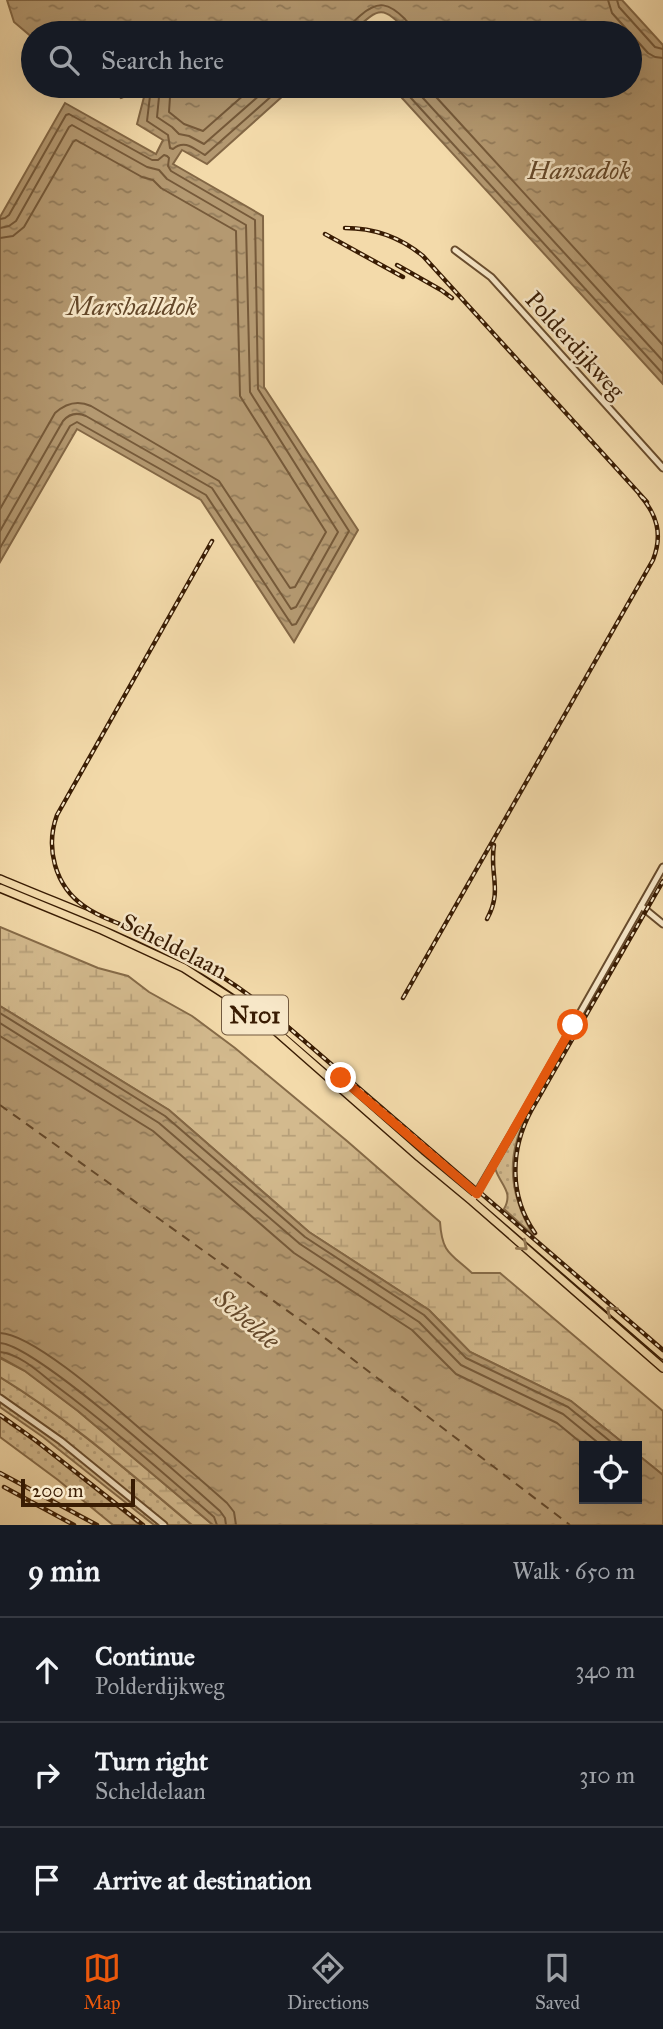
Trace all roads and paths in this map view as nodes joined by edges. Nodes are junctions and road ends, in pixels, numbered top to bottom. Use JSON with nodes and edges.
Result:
{"nodes":[{"id":1,"x":455,"y":250,"type":"dead end"},
{"id":2,"x":663,"y":468,"type":"edge"},
{"id":3,"x":663,"y":867,"type":"edge"},
{"id":4,"x":0,"y":879,"type":"edge"},
{"id":5,"x":0,"y":888,"type":"edge"},
{"id":6,"x":641,"y":906,"type":"junction"},
{"id":7,"x":59,"y":908,"type":"junction"},
{"id":8,"x":663,"y":924,"type":"edge"},
{"id":9,"x":103,"y":927,"type":"junction"},
{"id":10,"x":364,"y":1097,"type":"junction"},
{"id":11,"x":363,"y":1107,"type":"junction"},
{"id":12,"x":425,"y":1150,"type":"junction"},
{"id":13,"x":419,"y":1157,"type":"junction"},
{"id":14,"x":474,"y":1197,"type":"junction"},
{"id":15,"x":663,"y":1355,"type":"edge"},
{"id":16,"x":663,"y":1368,"type":"edge"},
{"id":17,"x":0,"y":1398,"type":"edge"},
{"id":18,"x":164,"y":1525,"type":"edge"}],
"edges":[{"from":1,"to":2,"type":"street","name":"Polderdijkweg"},
{"from":3,"to":6,"type":"street"},
{"from":4,"to":7,"type":"main road","name":"Scheldelaan","number":"N101"},
{"from":5,"to":7,"type":"main road","name":"Scheldelaan","number":"N101"},
{"from":6,"to":8,"type":"street"},
{"from":6,"to":14,"type":"street"},
{"from":7,"to":9,"type":"main road","name":"Scheldelaan","number":"N101"},
{"from":9,"to":10,"type":"main road","name":"Scheldelaan","number":"N101"},
{"from":9,"to":11,"type":"main road","name":"Scheldelaan","number":"N101"},
{"from":10,"to":11,"type":"main road"},
{"from":10,"to":12,"type":"main road","name":"Scheldelaan","number":"N101"},
{"from":11,"to":13,"type":"main road","name":"Scheldelaan","number":"N101"},
{"from":12,"to":13,"type":"main road"},
{"from":12,"to":14,"type":"main road","name":"Scheldelaan","number":"N101"},
{"from":13,"to":14,"type":"main road","name":"Scheldelaan","number":"N101"},
{"from":15,"to":14,"type":"main road","name":"Scheldelaan","number":"N101","one_way":true},
{"from":14,"to":16,"type":"main road","name":"Scheldelaan","number":"N101","one_way":true},
{"from":17,"to":18,"type":"street"}]}
